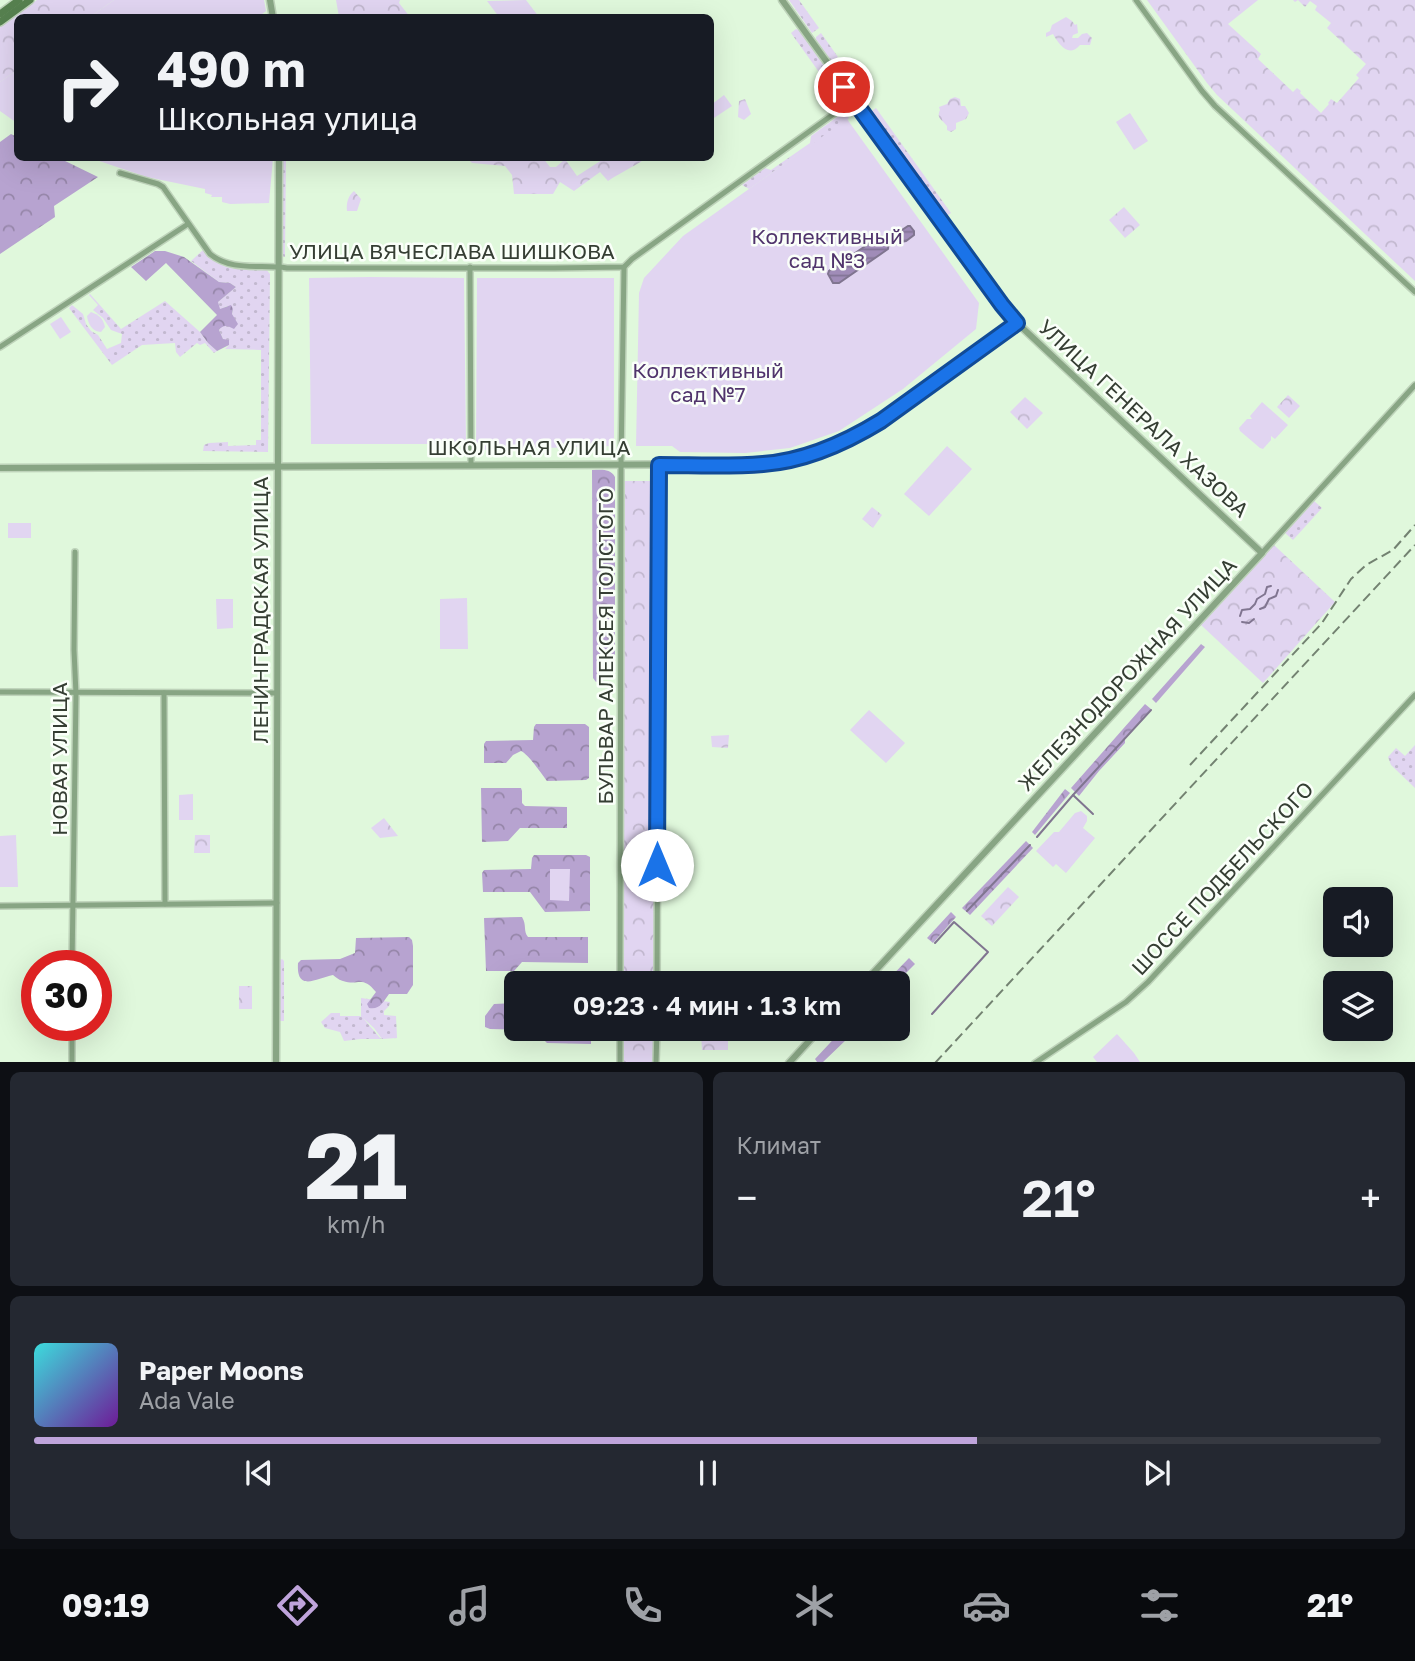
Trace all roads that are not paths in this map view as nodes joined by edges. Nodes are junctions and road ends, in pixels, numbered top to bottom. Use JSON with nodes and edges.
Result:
{"nodes":[{"id":1,"x":19,"y":0,"type":"edge"},
{"id":2,"x":30,"y":0,"type":"edge"},
{"id":3,"x":782,"y":0,"type":"edge"},
{"id":4,"x":1136,"y":0,"type":"edge"},
{"id":5,"x":0,"y":14,"type":"edge"},
{"id":6,"x":0,"y":22,"type":"edge"},
{"id":7,"x":853,"y":100,"type":"junction"},
{"id":8,"x":279,"y":161,"type":"edge"},
{"id":9,"x":120,"y":173,"type":"dead end"},
{"id":10,"x":188,"y":224,"type":"junction"},
{"id":11,"x":279,"y":267,"type":"junction"},
{"id":12,"x":470,"y":267,"type":"junction"},
{"id":13,"x":624,"y":267,"type":"junction"},
{"id":14,"x":1415,"y":292,"type":"edge"},
{"id":15,"x":1017,"y":323,"type":"junction"},
{"id":16,"x":0,"y":347,"type":"edge"},
{"id":17,"x":1415,"y":385,"type":"edge"},
{"id":18,"x":621,"y":464,"type":"junction"},
{"id":19,"x":471,"y":465,"type":"junction"},
{"id":20,"x":659,"y":465,"type":"junction"},
{"id":21,"x":278,"y":466,"type":"junction"},
{"id":22,"x":0,"y":468,"type":"edge"},
{"id":23,"x":75,"y":552,"type":"dead end"},
{"id":24,"x":1262,"y":553,"type":"junction"},
{"id":25,"x":0,"y":692,"type":"edge"},
{"id":26,"x":164,"y":693,"type":"junction"},
{"id":27,"x":277,"y":693,"type":"junction"},
{"id":28,"x":76,"y":694,"type":"junction"},
{"id":29,"x":1415,"y":695,"type":"edge"},
{"id":30,"x":277,"y":903,"type":"junction"},
{"id":31,"x":165,"y":904,"type":"junction"},
{"id":32,"x":73,"y":905,"type":"junction"},
{"id":33,"x":0,"y":906,"type":"edge"},
{"id":34,"x":72,"y":950,"type":"edge"},
{"id":35,"x":620,"y":971,"type":"edge"},
{"id":36,"x":657,"y":971,"type":"edge"},
{"id":37,"x":875,"y":971,"type":"edge"},
{"id":38,"x":72,"y":1041,"type":"edge"},
{"id":39,"x":620,"y":1041,"type":"edge"},
{"id":40,"x":657,"y":1041,"type":"edge"},
{"id":41,"x":809,"y":1041,"type":"edge"},
{"id":42,"x":72,"y":1062,"type":"edge"},
{"id":43,"x":276,"y":1062,"type":"edge"},
{"id":44,"x":620,"y":1062,"type":"edge"},
{"id":45,"x":656,"y":1062,"type":"edge"},
{"id":46,"x":789,"y":1062,"type":"edge"},
{"id":47,"x":1035,"y":1062,"type":"edge"}],
"edges":[{"from":1,"to":5,"type":"main road"},
{"from":2,"to":6,"type":"main road"},
{"from":3,"to":7,"type":"street","name":"УЛИЦА ГЕНЕРАЛА ХАЗОВА"},
{"from":4,"to":14,"type":"street"},
{"from":7,"to":13,"type":"street","name":"УЛИЦА ВЯЧЕСЛАВА ШИШКОВА"},
{"from":7,"to":15,"type":"street","name":"УЛИЦА ГЕНЕРАЛА ХАЗОВА"},
{"from":8,"to":11,"type":"street","name":"ЛЕНИНГРАДСКАЯ УЛИЦА"},
{"from":9,"to":10,"type":"street","name":"УЛИЦА ВЯЧЕСЛАВА ШИШКОВА"},
{"from":10,"to":11,"type":"street","name":"УЛИЦА ВЯЧЕСЛАВА ШИШКОВА"},
{"from":10,"to":16,"type":"street"},
{"from":11,"to":12,"type":"street","name":"УЛИЦА ВЯЧЕСЛАВА ШИШКОВА"},
{"from":11,"to":21,"type":"street","name":"ЛЕНИНГРАДСКАЯ УЛИЦА"},
{"from":12,"to":13,"type":"street","name":"УЛИЦА ВЯЧЕСЛАВА ШИШКОВА"},
{"from":12,"to":19,"type":"street"},
{"from":13,"to":18,"type":"street","name":"БУЛЬВАР АЛЕКСЕЯ ТОЛСТОГО"},
{"from":15,"to":20,"type":"street","name":"ШКОЛЬНАЯ УЛИЦА"},
{"from":15,"to":24,"type":"street","name":"УЛИЦА ГЕНЕРАЛА ХАЗОВА"},
{"from":17,"to":24,"type":"street","name":"ЖЕЛЕЗНОДОРОЖНАЯ УЛИЦА"},
{"from":18,"to":19,"type":"street","name":"ШКОЛЬНАЯ УЛИЦА"},
{"from":18,"to":20,"type":"street","name":"ШКОЛЬНАЯ УЛИЦА"},
{"from":18,"to":35,"type":"street","name":"БУЛЬВАР АЛЕКСЕЯ ТОЛСТОГО"},
{"from":19,"to":21,"type":"street","name":"ШКОЛЬНАЯ УЛИЦА"},
{"from":20,"to":36,"type":"street"},
{"from":21,"to":22,"type":"street","name":"ШКОЛЬНАЯ УЛИЦА"},
{"from":21,"to":27,"type":"street","name":"ЛЕНИНГРАДСКАЯ УЛИЦА"},
{"from":23,"to":28,"type":"street","name":"НОВАЯ УЛИЦА"},
{"from":24,"to":37,"type":"street","name":"ЖЕЛЕЗНОДОРОЖНАЯ УЛИЦА"},
{"from":25,"to":28,"type":"street"},
{"from":26,"to":27,"type":"street"},
{"from":26,"to":28,"type":"street"},
{"from":26,"to":31,"type":"street"},
{"from":27,"to":30,"type":"street","name":"ЛЕНИНГРАДСКАЯ УЛИЦА"},
{"from":28,"to":32,"type":"street","name":"НОВАЯ УЛИЦА"},
{"from":29,"to":47,"type":"street","name":"ШОССЕ ПОДБЕЛЬСКОГО"},
{"from":30,"to":31,"type":"street"},
{"from":30,"to":43,"type":"street","name":"ЛЕНИНГРАДСКАЯ УЛИЦА"},
{"from":31,"to":32,"type":"street"},
{"from":32,"to":33,"type":"street"},
{"from":32,"to":34,"type":"street","name":"НОВАЯ УЛИЦА"},
{"from":38,"to":42,"type":"street"},
{"from":39,"to":44,"type":"street"},
{"from":40,"to":45,"type":"street"},
{"from":41,"to":46,"type":"street"}]}
